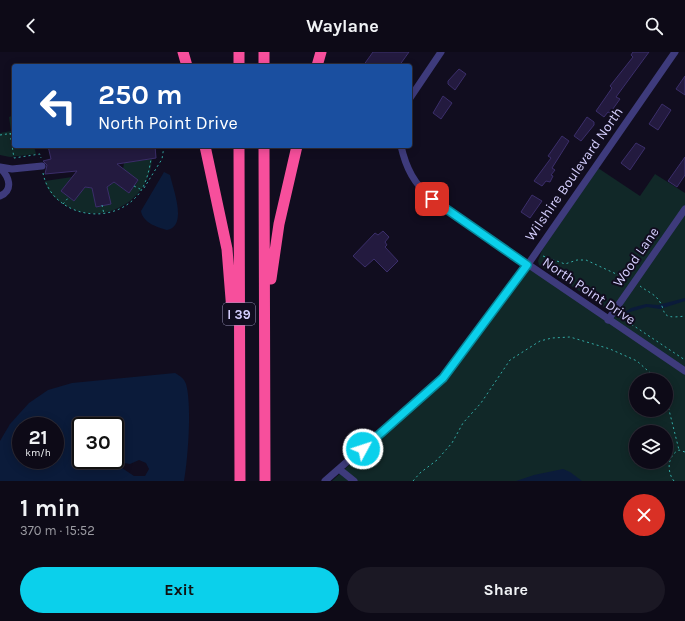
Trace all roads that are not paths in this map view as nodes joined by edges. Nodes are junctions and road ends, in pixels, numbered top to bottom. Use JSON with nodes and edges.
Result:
{"nodes":[{"id":1,"x":183,"y":52,"type":"edge"},
{"id":2,"x":239,"y":52,"type":"edge"},
{"id":3,"x":264,"y":52,"type":"edge"},
{"id":4,"x":321,"y":52,"type":"edge"},
{"id":5,"x":441,"y":52,"type":"edge"},
{"id":6,"x":675,"y":52,"type":"edge"},
{"id":7,"x":186,"y":64,"type":"edge"},
{"id":8,"x":239,"y":64,"type":"edge"},
{"id":9,"x":264,"y":64,"type":"edge"},
{"id":10,"x":318,"y":64,"type":"edge"},
{"id":11,"x":412,"y":95,"type":"edge"},
{"id":12,"x":205,"y":148,"type":"edge"},
{"id":13,"x":239,"y":148,"type":"edge"},
{"id":14,"x":264,"y":148,"type":"edge"},
{"id":15,"x":297,"y":148,"type":"edge"},
{"id":16,"x":401,"y":148,"type":"edge"},
{"id":17,"x":42,"y":166,"type":"road end"},
{"id":18,"x":0,"y":167,"type":"edge"},
{"id":19,"x":0,"y":196,"type":"edge"},
{"id":20,"x":685,"y":209,"type":"edge"},
{"id":21,"x":527,"y":265,"type":"junction"},
{"id":22,"x":265,"y":298,"type":"junction"},
{"id":23,"x":608,"y":320,"type":"junction"},
{"id":24,"x":685,"y":371,"type":"edge"},
{"id":25,"x":239,"y":414,"type":"junction"},
{"id":26,"x":339,"y":469,"type":"junction"},
{"id":27,"x":240,"y":481,"type":"edge"},
{"id":28,"x":265,"y":481,"type":"edge"},
{"id":29,"x":325,"y":481,"type":"edge"},
{"id":30,"x":354,"y":481,"type":"edge"}],
"edges":[{"from":1,"to":7,"type":"highway"},
{"from":2,"to":8,"type":"highway"},
{"from":3,"to":9,"type":"highway"},
{"from":4,"to":10,"type":"highway"},
{"from":5,"to":11,"type":"street"},
{"from":6,"to":21,"type":"street","name":"Wilshire Boulevard North"},
{"from":12,"to":25,"type":"highway"},
{"from":13,"to":25,"type":"highway","number":"I 39"},
{"from":14,"to":22,"type":"highway","number":"I 39"},
{"from":15,"to":22,"type":"highway"},
{"from":16,"to":21,"type":"street","name":"North Point Drive"},
{"from":17,"to":18,"type":"street"},
{"from":18,"to":19,"type":"street"},
{"from":20,"to":23,"type":"street","name":"Wood Lane"},
{"from":21,"to":23,"type":"street","name":"North Point Drive"},
{"from":21,"to":26,"type":"street","name":"Wilshire Boulevard North"},
{"from":22,"to":28,"type":"highway","number":"I 39"},
{"from":23,"to":24,"type":"street","name":"North Point Drive"},
{"from":25,"to":27,"type":"highway","number":"I 39"},
{"from":26,"to":29,"type":"street","name":"Wilshire Boulevard North"},
{"from":26,"to":30,"type":"street"}]}
